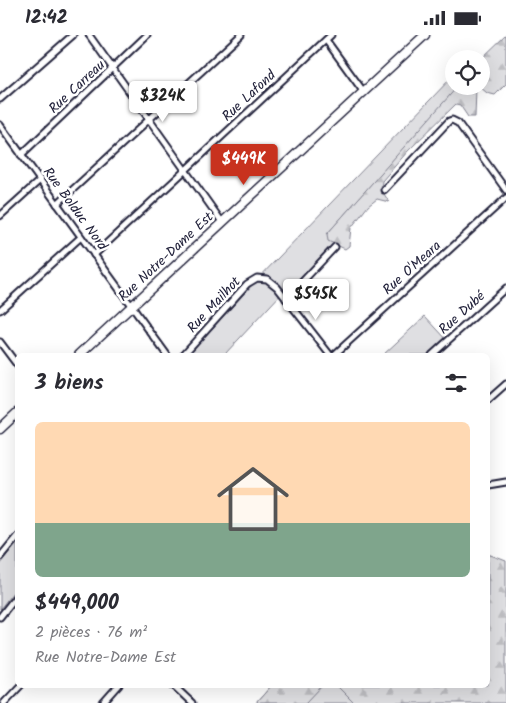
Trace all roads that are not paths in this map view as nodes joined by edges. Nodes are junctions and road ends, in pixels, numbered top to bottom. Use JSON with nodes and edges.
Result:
{"nodes":[{"id":1,"x":73,"y":35,"type":"edge"},
{"id":2,"x":89,"y":35,"type":"edge"},
{"id":3,"x":147,"y":35,"type":"edge"},
{"id":4,"x":241,"y":35,"type":"edge"},
{"id":5,"x":331,"y":35,"type":"edge"},
{"id":6,"x":425,"y":35,"type":"edge"},
{"id":7,"x":326,"y":41,"type":"junction"},
{"id":8,"x":113,"y":69,"type":"junction"},
{"id":9,"x":363,"y":91,"type":"junction"},
{"id":10,"x":0,"y":99,"type":"edge"},
{"id":11,"x":149,"y":120,"type":"junction"},
{"id":12,"x":0,"y":125,"type":"edge"},
{"id":13,"x":21,"y":155,"type":"junction"},
{"id":14,"x":185,"y":171,"type":"junction"},
{"id":15,"x":40,"y":181,"type":"junction"},
{"id":16,"x":384,"y":190,"type":"dead end"},
{"id":17,"x":506,"y":190,"type":"edge"},
{"id":18,"x":506,"y":198,"type":"edge"},
{"id":19,"x":57,"y":204,"type":"junction"},
{"id":20,"x":0,"y":216,"type":"edge"},
{"id":21,"x":222,"y":222,"type":"junction"},
{"id":22,"x":81,"y":237,"type":"junction"},
{"id":23,"x":335,"y":247,"type":"dead end"},
{"id":24,"x":94,"y":255,"type":"junction"},
{"id":25,"x":506,"y":288,"type":"edge"},
{"id":26,"x":286,"y":299,"type":"junction"},
{"id":27,"x":131,"y":307,"type":"junction"},
{"id":28,"x":0,"y":310,"type":"edge"},
{"id":29,"x":0,"y":342,"type":"edge"},
{"id":30,"x":81,"y":353,"type":"edge"},
{"id":31,"x":165,"y":353,"type":"edge"},
{"id":32,"x":185,"y":353,"type":"edge"},
{"id":33,"x":328,"y":353,"type":"edge"},
{"id":34,"x":336,"y":353,"type":"edge"},
{"id":35,"x":434,"y":353,"type":"edge"},
{"id":36,"x":15,"y":362,"type":"edge"},
{"id":37,"x":506,"y":384,"type":"edge"},
{"id":38,"x":490,"y":398,"type":"edge"},
{"id":39,"x":15,"y":415,"type":"edge"},
{"id":40,"x":0,"y":429,"type":"edge"},
{"id":41,"x":506,"y":482,"type":"edge"},
{"id":42,"x":490,"y":485,"type":"edge"},
{"id":43,"x":15,"y":539,"type":"edge"},
{"id":44,"x":0,"y":557,"type":"edge"},
{"id":45,"x":15,"y":598,"type":"edge"},
{"id":46,"x":0,"y":617,"type":"edge"},
{"id":47,"x":18,"y":688,"type":"edge"},
{"id":48,"x":116,"y":688,"type":"edge"},
{"id":49,"x":176,"y":688,"type":"edge"},
{"id":50,"x":4,"y":703,"type":"edge"},
{"id":51,"x":103,"y":703,"type":"edge"},
{"id":52,"x":192,"y":703,"type":"edge"}],
"edges":[{"from":1,"to":10,"type":"street"},
{"from":2,"to":8,"type":"street"},
{"from":3,"to":8,"type":"street","name":"Rue Carreau"},
{"from":4,"to":11,"type":"street"},
{"from":5,"to":7,"type":"street","name":"Rue Lafond"},
{"from":6,"to":9,"type":"street","name":"Rue Notre-Dame Est"},
{"from":7,"to":9,"type":"street"},
{"from":7,"to":14,"type":"street","name":"Rue Lafond"},
{"from":8,"to":11,"type":"street"},
{"from":8,"to":13,"type":"street","name":"Rue Carreau"},
{"from":9,"to":21,"type":"street","name":"Rue Notre-Dame Est"},
{"from":11,"to":14,"type":"street"},
{"from":11,"to":19,"type":"street"},
{"from":12,"to":13,"type":"street","name":"Rue Bolduc Nord"},
{"from":13,"to":15,"type":"street","name":"Rue Bolduc Nord"},
{"from":14,"to":21,"type":"street"},
{"from":14,"to":24,"type":"street","name":"Rue Lafond"},
{"from":15,"to":19,"type":"street","name":"Rue Bolduc Nord"},
{"from":15,"to":20,"type":"street"},
{"from":16,"to":17,"type":"street"},
{"from":18,"to":34,"type":"street","name":"Rue O'Meara"},
{"from":19,"to":22,"type":"street","name":"Rue Bolduc Nord"},
{"from":21,"to":27,"type":"street","name":"Rue Notre-Dame Est"},
{"from":22,"to":24,"type":"street","name":"Rue Bolduc Nord"},
{"from":22,"to":28,"type":"street"},
{"from":23,"to":26,"type":"street"},
{"from":24,"to":27,"type":"street","name":"Rue Bolduc Nord"},
{"from":25,"to":35,"type":"street","name":"Rue Dubé"},
{"from":26,"to":32,"type":"street","name":"Rue Mailhot"},
{"from":26,"to":33,"type":"street","name":"Rue Mailhot"},
{"from":27,"to":30,"type":"street","name":"Rue Notre-Dame Est"},
{"from":27,"to":31,"type":"street","name":"Rue Bolduc Nord"},
{"from":29,"to":36,"type":"street"},
{"from":37,"to":38,"type":"street"},
{"from":39,"to":40,"type":"street"},
{"from":41,"to":42,"type":"street"},
{"from":43,"to":44,"type":"street"},
{"from":45,"to":46,"type":"street"},
{"from":47,"to":50,"type":"street"},
{"from":48,"to":51,"type":"street"},
{"from":49,"to":52,"type":"street"}]}
